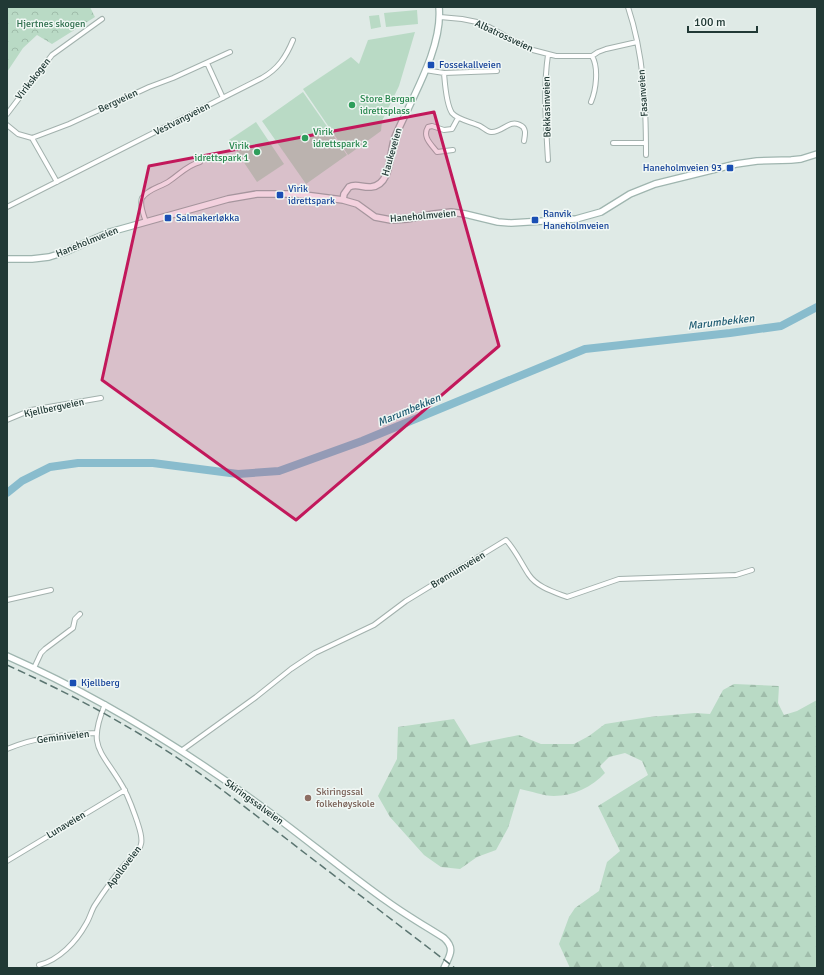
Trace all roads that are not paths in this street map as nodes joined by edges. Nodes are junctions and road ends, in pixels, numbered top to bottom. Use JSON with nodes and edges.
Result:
{"nodes":[{"id":1,"x":439,"y":7,"type":"edge"},
{"id":2,"x":628,"y":7,"type":"edge"},
{"id":3,"x":440,"y":17,"type":"junction"},
{"id":4,"x":102,"y":19,"type":"dead end"},
{"id":5,"x":293,"y":40,"type":"dead end"},
{"id":6,"x":637,"y":42,"type":"junction"},
{"id":7,"x":230,"y":52,"type":"dead end"},
{"id":8,"x":548,"y":55,"type":"junction"},
{"id":9,"x":592,"y":56,"type":"junction"},
{"id":10,"x":207,"y":63,"type":"junction"},
{"id":11,"x":425,"y":70,"type":"junction"},
{"id":12,"x":497,"y":71,"type":"dead end"},
{"id":13,"x":444,"y":73,"type":"junction"},
{"id":14,"x":222,"y":98,"type":"junction"},
{"id":15,"x":591,"y":102,"type":"dead end"},
{"id":16,"x":7,"y":114,"type":"edge"},
{"id":17,"x":458,"y":118,"type":"junction"},
{"id":18,"x":7,"y":125,"type":"edge"},
{"id":19,"x":32,"y":138,"type":"junction"},
{"id":20,"x":524,"y":141,"type":"dead end"},
{"id":21,"x":613,"y":143,"type":"dead end"},
{"id":22,"x":646,"y":144,"type":"junction"},
{"id":23,"x":453,"y":150,"type":"dead end"},
{"id":24,"x":817,"y":154,"type":"edge"},
{"id":25,"x":646,"y":155,"type":"dead end"},
{"id":26,"x":548,"y":160,"type":"dead end"},
{"id":27,"x":200,"y":162,"type":"dead end"},
{"id":28,"x":57,"y":182,"type":"junction"},
{"id":29,"x":342,"y":200,"type":"junction"},
{"id":30,"x":7,"y":206,"type":"edge"},
{"id":31,"x":146,"y":222,"type":"junction"},
{"id":32,"x":7,"y":259,"type":"edge"},
{"id":33,"x":101,"y":398,"type":"dead end"},
{"id":34,"x":7,"y":420,"type":"edge"},
{"id":35,"x":752,"y":570,"type":"dead end"},
{"id":36,"x":51,"y":590,"type":"dead end"},
{"id":37,"x":7,"y":600,"type":"edge"},
{"id":38,"x":80,"y":614,"type":"dead end"},
{"id":39,"x":7,"y":656,"type":"edge"},
{"id":40,"x":34,"y":668,"type":"junction"},
{"id":41,"x":104,"y":704,"type":"junction"},
{"id":42,"x":96,"y":733,"type":"junction"},
{"id":43,"x":7,"y":749,"type":"edge"},
{"id":44,"x":181,"y":751,"type":"junction"},
{"id":45,"x":125,"y":790,"type":"junction"},
{"id":46,"x":7,"y":861,"type":"edge"},
{"id":47,"x":39,"y":965,"type":"dead end"},
{"id":48,"x":444,"y":968,"type":"edge"}],
"edges":[{"from":1,"to":3,"type":"main road","name":"Haukeveien"},
{"from":2,"to":6,"type":"street"},
{"from":3,"to":8,"type":"street","name":"Albatrossveien"},
{"from":3,"to":11,"type":"main road","name":"Haukeveien"},
{"from":4,"to":16,"type":"street","name":"Virikskogen"},
{"from":5,"to":14,"type":"street","name":"Vestvangveien"},
{"from":6,"to":9,"type":"street","name":"Albatrossveien"},
{"from":6,"to":22,"type":"street","name":"Fasanveien"},
{"from":7,"to":10,"type":"street","name":"Bergveien"},
{"from":8,"to":9,"type":"street","name":"Albatrossveien"},
{"from":8,"to":26,"type":"street","name":"Bekkasinveien"},
{"from":9,"to":15,"type":"street"},
{"from":10,"to":14,"type":"street"},
{"from":10,"to":19,"type":"street","name":"Bergveien"},
{"from":11,"to":13,"type":"street"},
{"from":11,"to":29,"type":"main road","name":"Haukeveien"},
{"from":12,"to":13,"type":"street"},
{"from":13,"to":17,"type":"street"},
{"from":14,"to":28,"type":"street","name":"Vestvangveien"},
{"from":17,"to":20,"type":"street"},
{"from":17,"to":23,"type":"street"},
{"from":18,"to":19,"type":"street"},
{"from":19,"to":28,"type":"street"},
{"from":21,"to":22,"type":"street"},
{"from":22,"to":25,"type":"street","name":"Fasanveien"},
{"from":24,"to":29,"type":"main road","name":"Haneholmveien"},
{"from":27,"to":31,"type":"street"},
{"from":28,"to":30,"type":"street","name":"Vestvangveien"},
{"from":29,"to":31,"type":"main road","name":"Haneholmveien"},
{"from":31,"to":32,"type":"main road","name":"Haneholmveien"},
{"from":33,"to":34,"type":"street","name":"Kjellbergveien"},
{"from":35,"to":44,"type":"street","name":"Brønnumveien"},
{"from":36,"to":37,"type":"street"},
{"from":38,"to":40,"type":"street"},
{"from":39,"to":40,"type":"main road","name":"Skiringssalveien"},
{"from":40,"to":41,"type":"main road","name":"Skiringssalveien"},
{"from":41,"to":42,"type":"street","name":"Apolloveien"},
{"from":41,"to":44,"type":"main road","name":"Skiringssalveien"},
{"from":42,"to":43,"type":"street","name":"Geminiveien"},
{"from":42,"to":45,"type":"street","name":"Apolloveien"},
{"from":44,"to":48,"type":"main road","name":"Skiringssalveien"},
{"from":45,"to":46,"type":"street","name":"Lunaveien"},
{"from":45,"to":47,"type":"street","name":"Apolloveien"}]}
